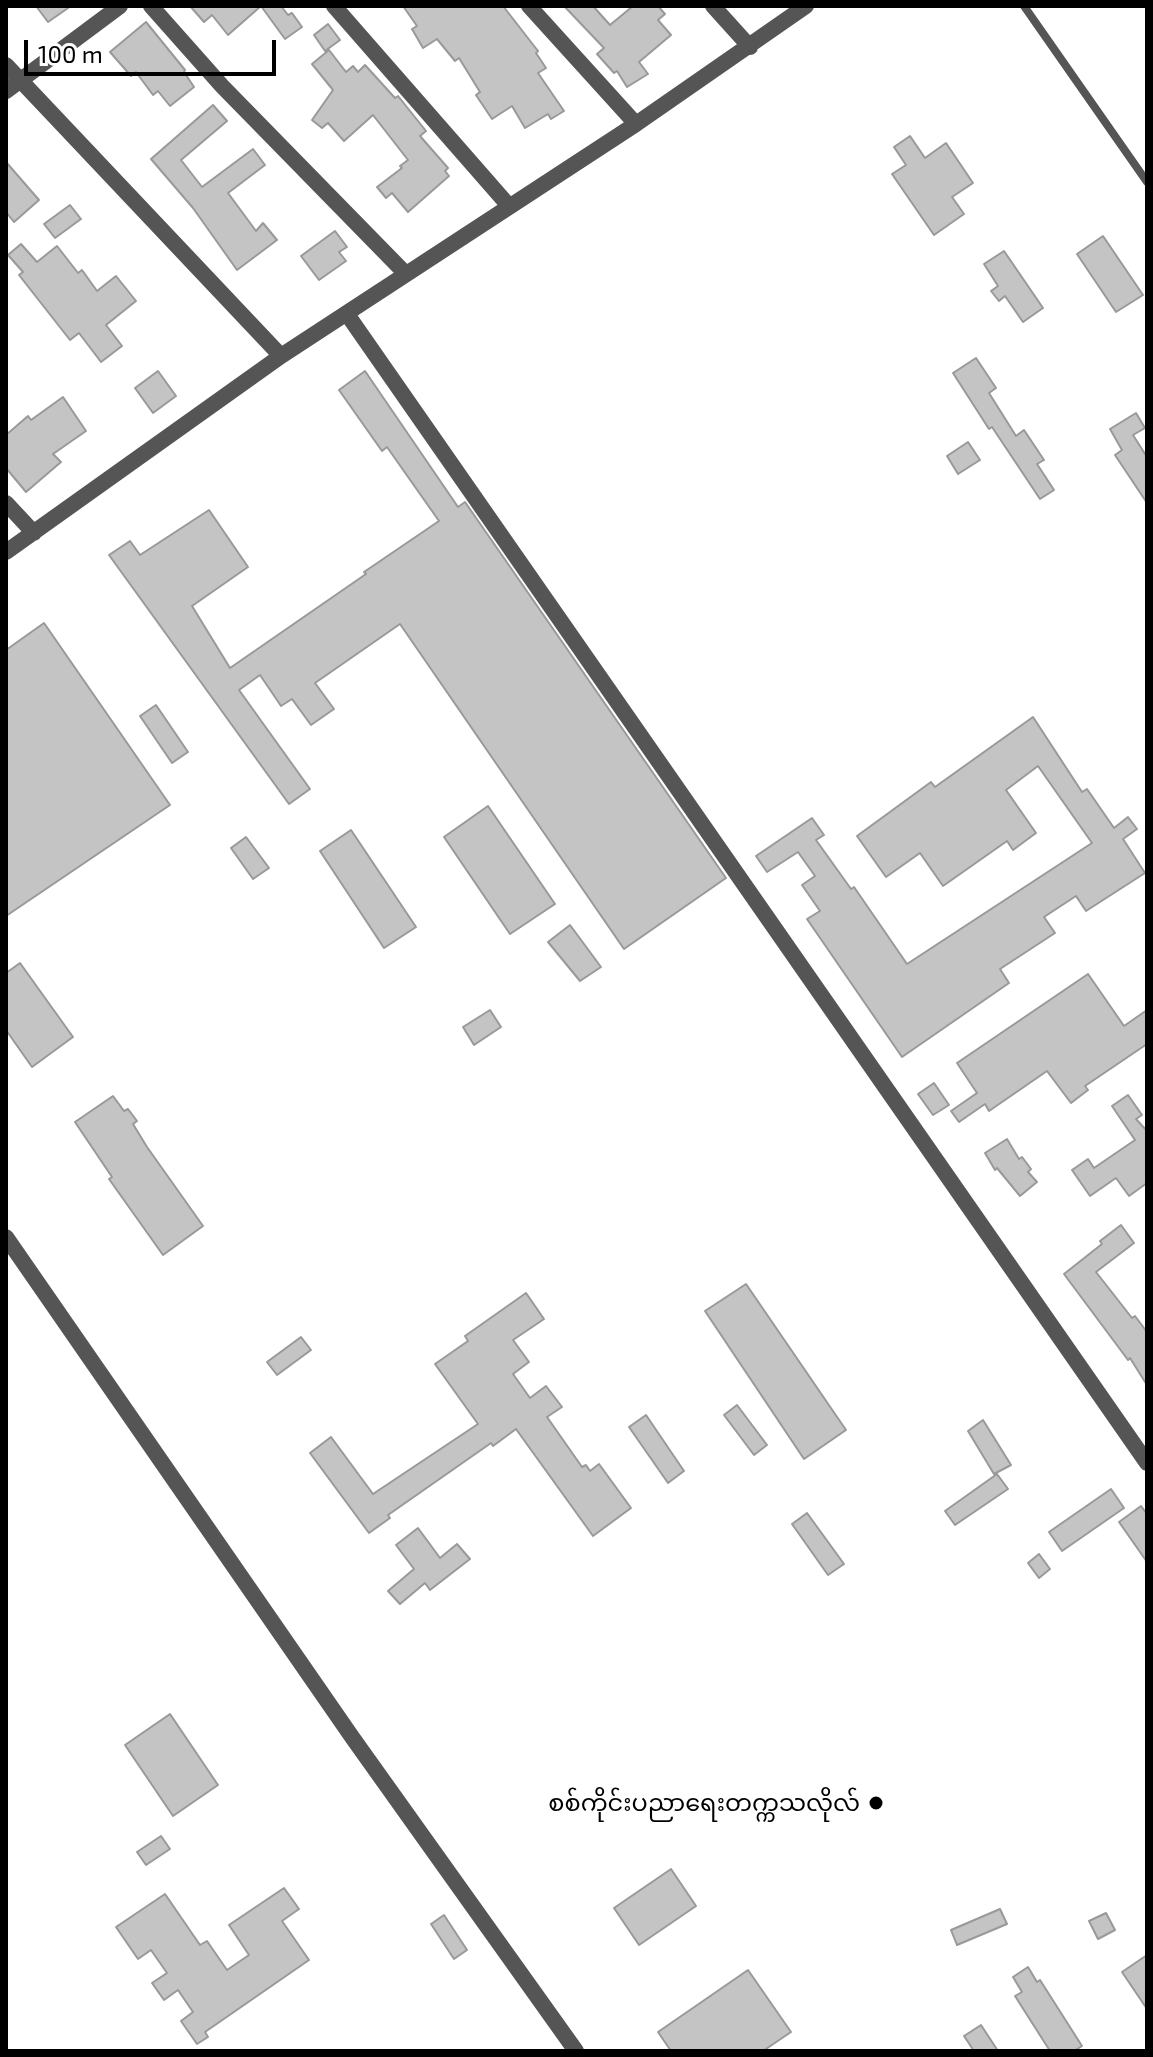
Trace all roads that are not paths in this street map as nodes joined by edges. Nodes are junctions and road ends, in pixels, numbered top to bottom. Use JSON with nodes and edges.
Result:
{"nodes":[{"id":1,"x":120,"y":6,"type":"edge"},
{"id":2,"x":151,"y":6,"type":"edge"},
{"id":3,"x":334,"y":6,"type":"edge"},
{"id":4,"x":529,"y":6,"type":"edge"},
{"id":5,"x":713,"y":6,"type":"edge"},
{"id":6,"x":806,"y":6,"type":"edge"},
{"id":7,"x":1024,"y":6,"type":"edge"},
{"id":8,"x":750,"y":47,"type":"junction"},
{"id":9,"x":6,"y":65,"type":"edge"},
{"id":10,"x":21,"y":80,"type":"junction"},
{"id":11,"x":6,"y":91,"type":"edge"},
{"id":12,"x":636,"y":124,"type":"junction"},
{"id":13,"x":1147,"y":182,"type":"edge"},
{"id":14,"x":509,"y":206,"type":"junction"},
{"id":15,"x":405,"y":273,"type":"junction"},
{"id":16,"x":347,"y":314,"type":"junction"},
{"id":17,"x":281,"y":356,"type":"junction"},
{"id":18,"x":6,"y":503,"type":"edge"},
{"id":19,"x":34,"y":533,"type":"junction"},
{"id":20,"x":6,"y":552,"type":"edge"},
{"id":21,"x":6,"y":1237,"type":"edge"},
{"id":22,"x":1147,"y":1463,"type":"edge"},
{"id":23,"x":576,"y":2051,"type":"edge"}],
"edges":[{"from":1,"to":10,"type":"street"},
{"from":2,"to":15,"type":"street"},
{"from":3,"to":14,"type":"street"},
{"from":4,"to":12,"type":"street"},
{"from":5,"to":8,"type":"street"},
{"from":6,"to":8,"type":"street"},
{"from":7,"to":13,"type":"lane"},
{"from":8,"to":12,"type":"street"},
{"from":9,"to":10,"type":"street"},
{"from":10,"to":11,"type":"street"},
{"from":10,"to":17,"type":"street"},
{"from":12,"to":14,"type":"street"},
{"from":14,"to":15,"type":"street"},
{"from":15,"to":16,"type":"street"},
{"from":16,"to":17,"type":"street"},
{"from":16,"to":22,"type":"street"},
{"from":17,"to":19,"type":"street"},
{"from":18,"to":19,"type":"street"},
{"from":19,"to":20,"type":"street"},
{"from":21,"to":23,"type":"street"}]}
